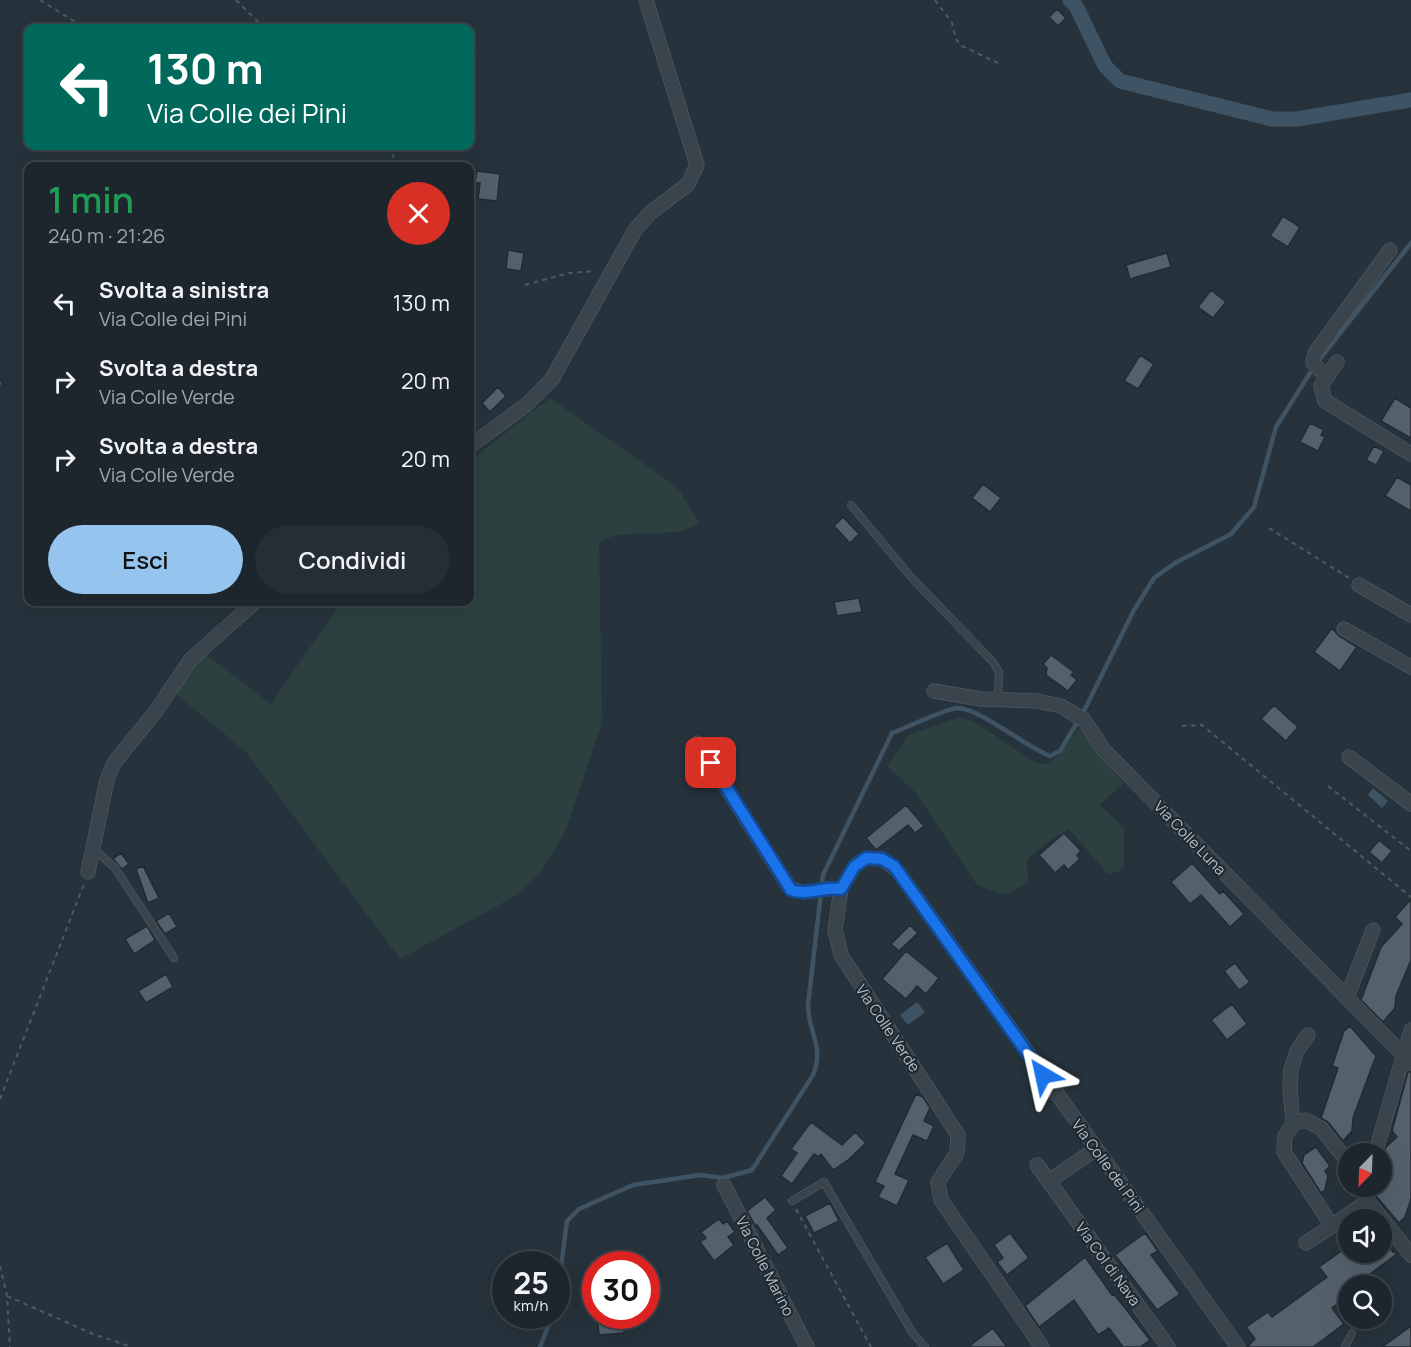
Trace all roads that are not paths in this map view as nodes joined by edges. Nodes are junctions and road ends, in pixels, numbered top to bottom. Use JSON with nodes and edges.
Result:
{"nodes":[{"id":1,"x":646,"y":0,"type":"edge"},
{"id":2,"x":1390,"y":250,"type":"dead end"},
{"id":3,"x":1337,"y":362,"type":"dead end"},
{"id":4,"x":1326,"y":377,"type":"junction"},
{"id":5,"x":474,"y":444,"type":"edge"},
{"id":6,"x":1411,"y":454,"type":"edge"},
{"id":7,"x":851,"y":505,"type":"dead end"},
{"id":8,"x":1359,"y":585,"type":"road end"},
{"id":9,"x":251,"y":606,"type":"edge"},
{"id":10,"x":1411,"y":615,"type":"edge"},
{"id":11,"x":1344,"y":629,"type":"dead end"},
{"id":12,"x":1411,"y":667,"type":"edge"},
{"id":13,"x":934,"y":691,"type":"dead end"},
{"id":14,"x":998,"y":700,"type":"junction"},
{"id":15,"x":698,"y":743,"type":"dead end"},
{"id":16,"x":1349,"y":757,"type":"dead end"},
{"id":17,"x":1411,"y":804,"type":"edge"},
{"id":18,"x":93,"y":848,"type":"junction"},
{"id":19,"x":88,"y":873,"type":"road end"},
{"id":20,"x":827,"y":889,"type":"junction"},
{"id":21,"x":1373,"y":930,"type":"dead end"},
{"id":22,"x":174,"y":958,"type":"dead end"},
{"id":23,"x":1347,"y":997,"type":"junction"},
{"id":24,"x":1411,"y":1030,"type":"edge"},
{"id":25,"x":1308,"y":1035,"type":"dead end"},
{"id":26,"x":1407,"y":1058,"type":"edge"},
{"id":27,"x":1293,"y":1125,"type":"junction"},
{"id":28,"x":1379,"y":1143,"type":"edge"},
{"id":29,"x":1096,"y":1149,"type":"junction"},
{"id":30,"x":1338,"y":1150,"type":"edge"},
{"id":31,"x":1036,"y":1165,"type":"dead end"},
{"id":32,"x":1049,"y":1181,"type":"junction"},
{"id":33,"x":724,"y":1185,"type":"dead end"},
{"id":34,"x":1367,"y":1197,"type":"edge"},
{"id":35,"x":792,"y":1201,"type":"road end"},
{"id":36,"x":1368,"y":1201,"type":"junction"},
{"id":37,"x":1332,"y":1226,"type":"junction"},
{"id":38,"x":1306,"y":1243,"type":"dead end"},
{"id":39,"x":1411,"y":1255,"type":"edge"},
{"id":40,"x":1352,"y":1333,"type":"dead end"},
{"id":41,"x":807,"y":1347,"type":"edge"},
{"id":42,"x":926,"y":1347,"type":"edge"},
{"id":43,"x":1042,"y":1347,"type":"edge"},
{"id":44,"x":1168,"y":1347,"type":"edge"},
{"id":45,"x":1239,"y":1347,"type":"edge"},
{"id":46,"x":1345,"y":1347,"type":"edge"}],
"edges":[{"from":1,"to":5,"type":"street"},
{"from":2,"to":4,"type":"street"},
{"from":3,"to":4,"type":"street"},
{"from":4,"to":6,"type":"street"},
{"from":7,"to":14,"type":"lane"},
{"from":8,"to":10,"type":"street"},
{"from":9,"to":18,"type":"street"},
{"from":11,"to":12,"type":"street"},
{"from":13,"to":14,"type":"street","name":"Via Colle Luna"},
{"from":14,"to":23,"type":"street","name":"Via Colle Luna"},
{"from":15,"to":20,"type":"street"},
{"from":16,"to":17,"type":"street"},
{"from":18,"to":19,"type":"street"},
{"from":18,"to":22,"type":"lane"},
{"from":20,"to":29,"type":"street","name":"Via Colle dei Pini"},
{"from":20,"to":43,"type":"street","name":"Via Colle Verde"},
{"from":21,"to":23,"type":"street"},
{"from":23,"to":26,"type":"street","name":"Via Colle Luna"},
{"from":24,"to":26,"type":"street"},
{"from":25,"to":27,"type":"street"},
{"from":26,"to":28,"type":"street"},
{"from":27,"to":30,"type":"street"},
{"from":27,"to":37,"type":"street"},
{"from":29,"to":32,"type":"street"},
{"from":29,"to":45,"type":"street","name":"Via Colle dei Pini"},
{"from":31,"to":32,"type":"street","name":"Via Col di Nava"},
{"from":32,"to":44,"type":"street","name":"Via Col di Nava"},
{"from":33,"to":41,"type":"street","name":"Via Colle Marino"},
{"from":34,"to":36,"type":"street"},
{"from":35,"to":42,"type":"lane"},
{"from":36,"to":37,"type":"street"},
{"from":36,"to":39,"type":"street"},
{"from":37,"to":38,"type":"street"},
{"from":40,"to":46,"type":"lane"}]}
